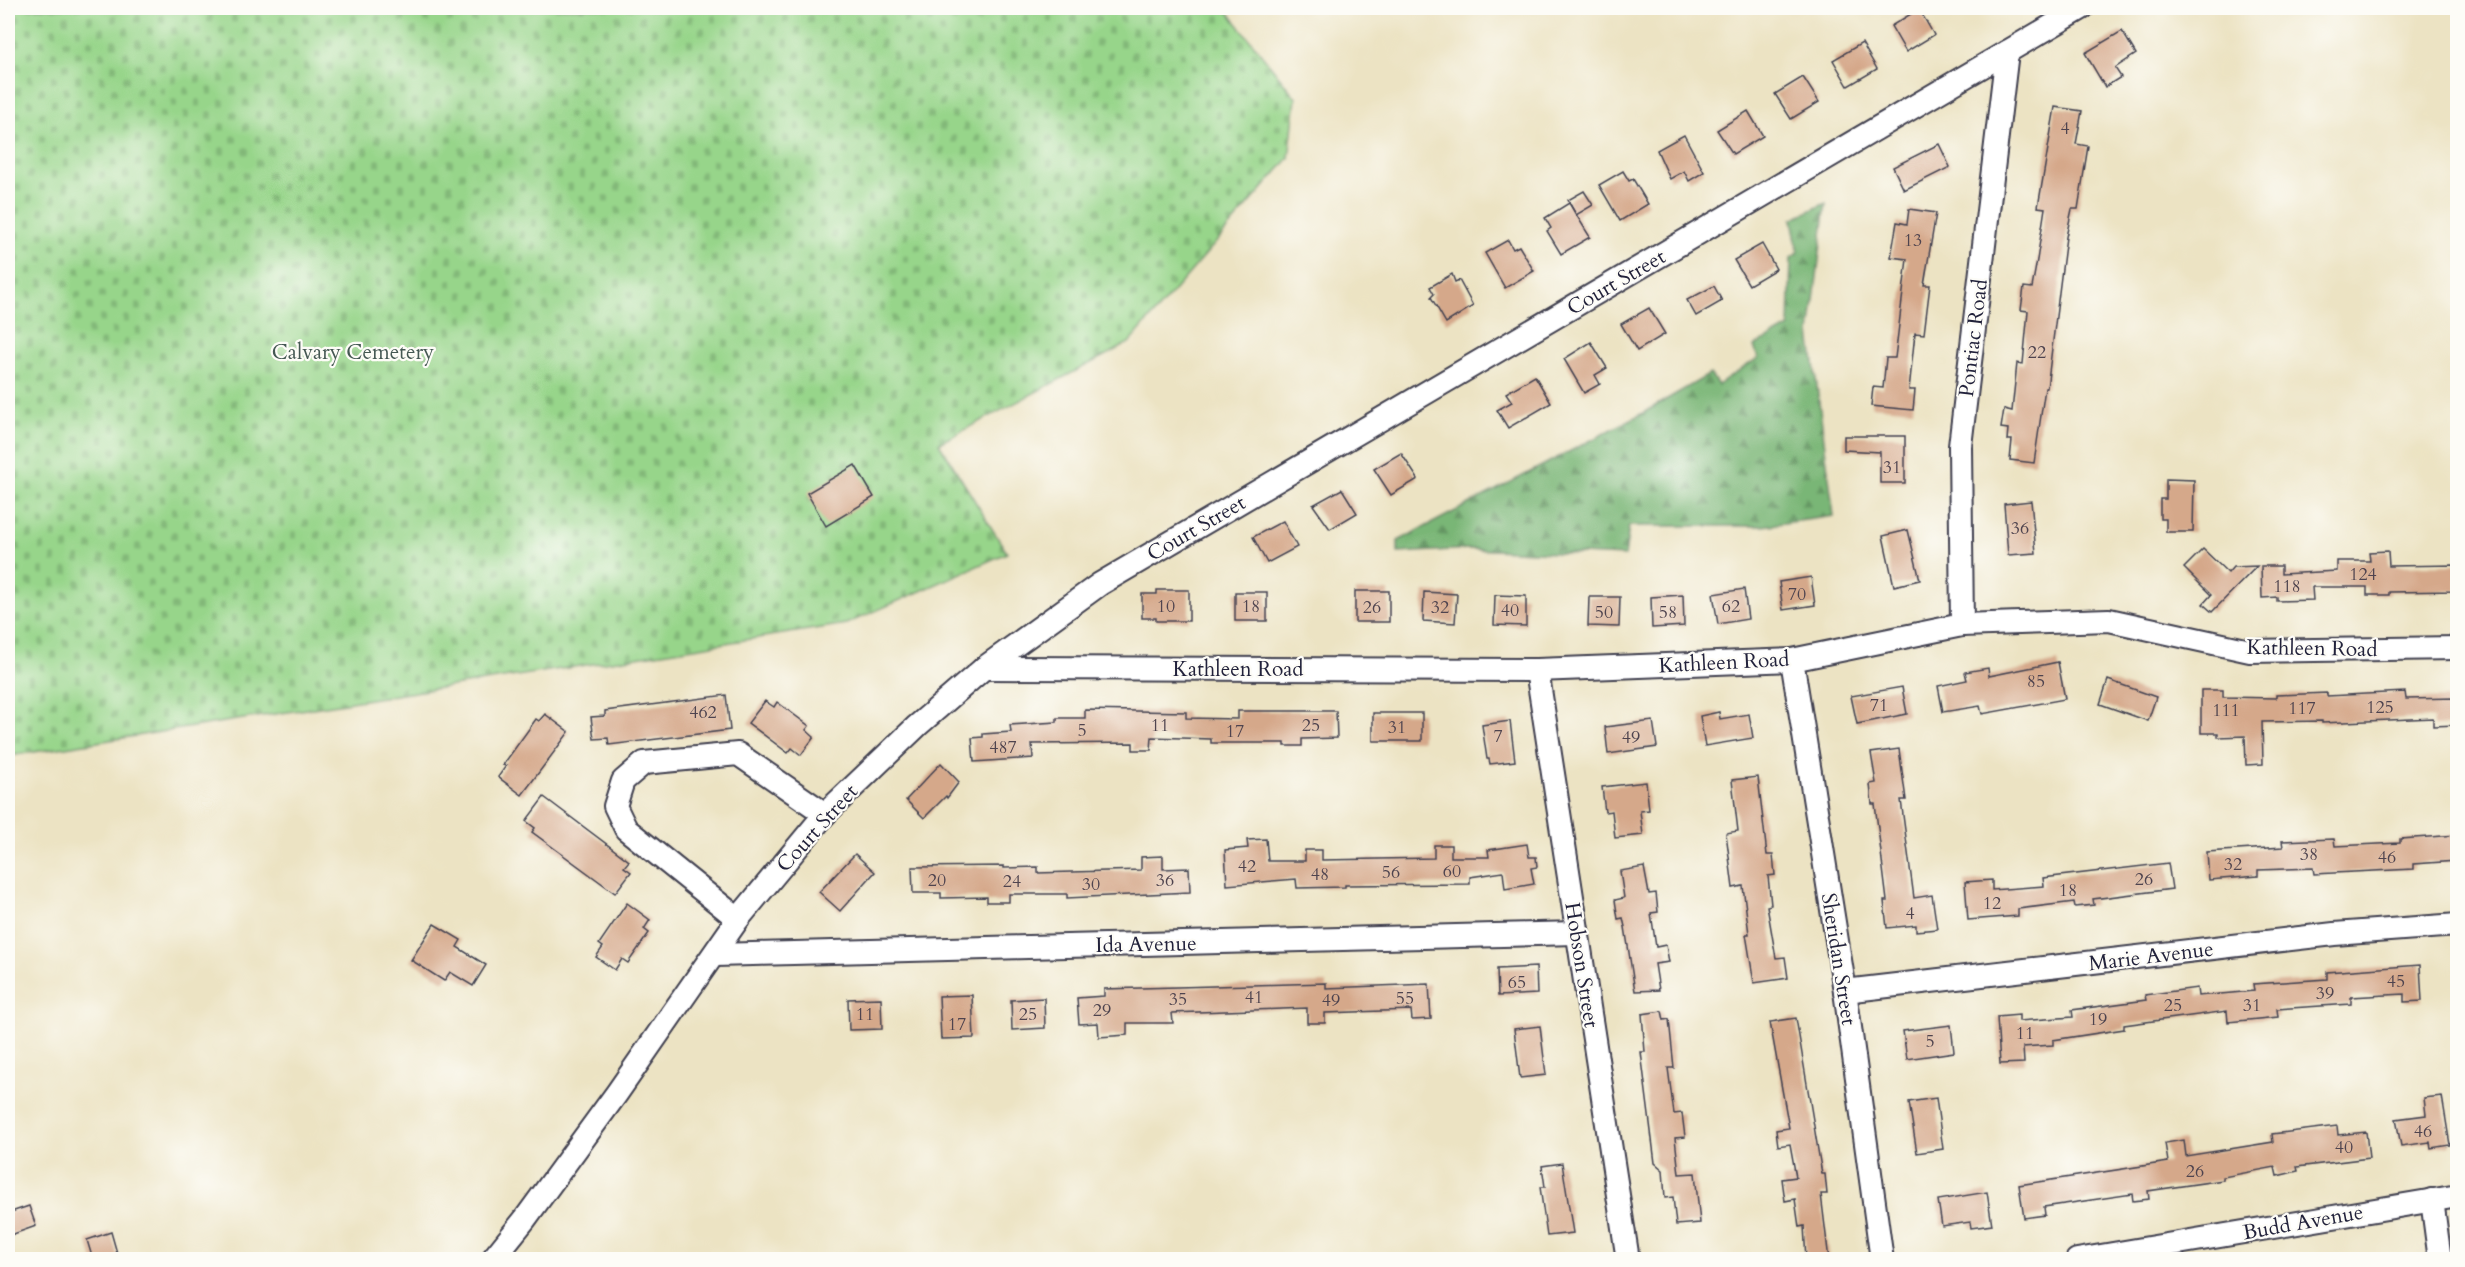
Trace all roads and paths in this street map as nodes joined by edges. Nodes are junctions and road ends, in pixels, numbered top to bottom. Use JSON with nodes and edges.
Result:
{"nodes":[{"id":1,"x":2082,"y":8,"type":"edge"},
{"id":2,"x":2007,"y":52,"type":"junction"},
{"id":3,"x":1962,"y":626,"type":"junction"},
{"id":4,"x":2457,"y":648,"type":"edge"},
{"id":5,"x":1792,"y":660,"type":"junction"},
{"id":6,"x":984,"y":668,"type":"junction"},
{"id":7,"x":1537,"y":670,"type":"junction"},
{"id":8,"x":825,"y":814,"type":"junction"},
{"id":9,"x":738,"y":919,"type":"junction"},
{"id":10,"x":2457,"y":925,"type":"edge"},
{"id":11,"x":1576,"y":933,"type":"junction"},
{"id":12,"x":715,"y":955,"type":"junction"},
{"id":13,"x":1845,"y":991,"type":"junction"},
{"id":14,"x":2457,"y":1196,"type":"edge"},
{"id":15,"x":2432,"y":1200,"type":"junction"},
{"id":16,"x":2156,"y":1253,"type":"edge"},
{"id":17,"x":492,"y":1260,"type":"edge"},
{"id":18,"x":1628,"y":1260,"type":"edge"},
{"id":19,"x":1882,"y":1260,"type":"edge"},
{"id":20,"x":2078,"y":1260,"type":"edge"},
{"id":21,"x":2440,"y":1260,"type":"edge"}],
"edges":[{"from":1,"to":2,"type":"street","name":"Court Street"},
{"from":2,"to":3,"type":"street","name":"Pontiac Road"},
{"from":2,"to":6,"type":"street","name":"Court Street"},
{"from":3,"to":4,"type":"street","name":"Kathleen Road"},
{"from":3,"to":5,"type":"street","name":"Kathleen Road"},
{"from":5,"to":7,"type":"street","name":"Kathleen Road"},
{"from":5,"to":13,"type":"street","name":"Sheridan Street"},
{"from":6,"to":7,"type":"street","name":"Kathleen Road"},
{"from":6,"to":8,"type":"street","name":"Court Street"},
{"from":7,"to":11,"type":"street","name":"Hobson Street"},
{"from":8,"to":9,"type":"street","name":"Court Street"},
{"from":8,"to":9,"type":"street"},
{"from":9,"to":12,"type":"street","name":"Court Street"},
{"from":10,"to":13,"type":"street","name":"Marie Avenue"},
{"from":11,"to":12,"type":"street","name":"Ida Avenue"},
{"from":11,"to":18,"type":"street","name":"Hobson Street"},
{"from":12,"to":17,"type":"street","name":"Court Street"},
{"from":13,"to":19,"type":"street","name":"Sheridan Street"},
{"from":14,"to":15,"type":"street","name":"Budd Avenue"},
{"from":15,"to":16,"type":"street","name":"Budd Avenue"},
{"from":15,"to":21,"type":"street"},
{"from":16,"to":20,"type":"street","name":"Budd Avenue"}]}
